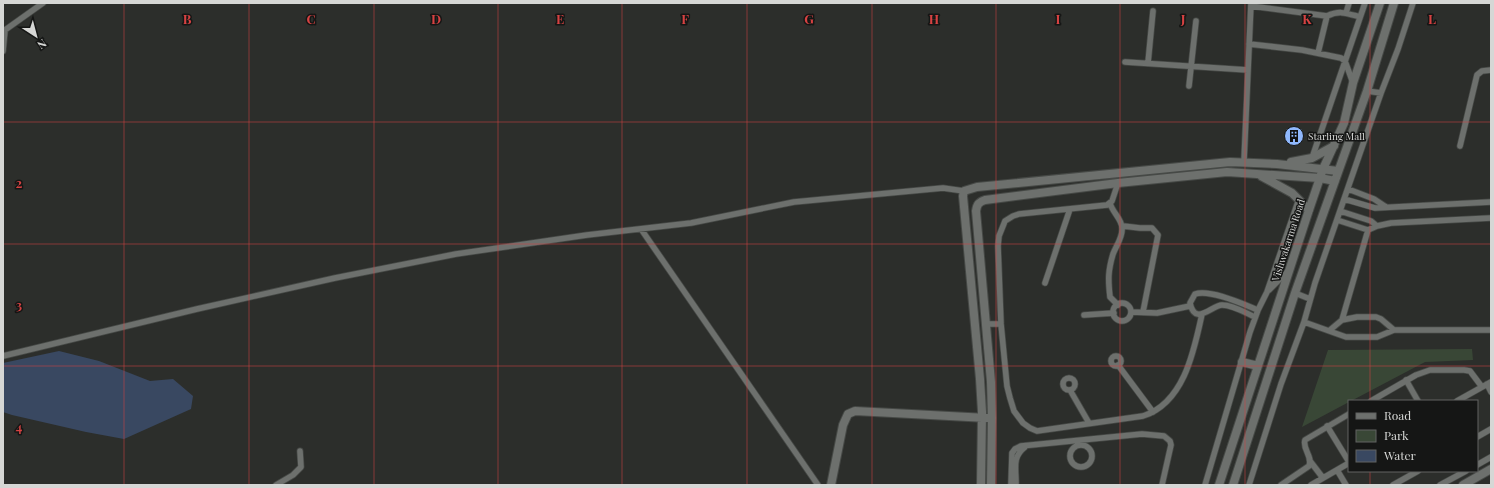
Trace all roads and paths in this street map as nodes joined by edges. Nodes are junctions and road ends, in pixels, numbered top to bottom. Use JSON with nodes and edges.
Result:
{"nodes":[{"id":1,"x":43,"y":3,"type":"edge"},
{"id":2,"x":1349,"y":3,"type":"edge"},
{"id":3,"x":1365,"y":3,"type":"edge"},
{"id":4,"x":1380,"y":3,"type":"edge"},
{"id":5,"x":1394,"y":3,"type":"edge"},
{"id":6,"x":1413,"y":3,"type":"edge"},
{"id":7,"x":1251,"y":5,"type":"edge"},
{"id":8,"x":1153,"y":11,"type":"dead end"},
{"id":9,"x":1346,"y":13,"type":"junction"},
{"id":10,"x":1327,"y":16,"type":"junction"},
{"id":11,"x":1356,"y":16,"type":"junction"},
{"id":12,"x":1196,"y":21,"type":"dead end"},
{"id":13,"x":1249,"y":44,"type":"junction"},
{"id":14,"x":3,"y":51,"type":"edge"},
{"id":15,"x":1318,"y":53,"type":"junction"},
{"id":16,"x":1341,"y":59,"type":"junction"},
{"id":17,"x":1125,"y":62,"type":"dead end"},
{"id":18,"x":1148,"y":63,"type":"junction"},
{"id":19,"x":1192,"y":66,"type":"junction"},
{"id":20,"x":1248,"y":70,"type":"junction"},
{"id":21,"x":1491,"y":70,"type":"edge"},
{"id":22,"x":1353,"y":83,"type":"junction"},
{"id":23,"x":1189,"y":86,"type":"dead end"},
{"id":24,"x":1367,"y":91,"type":"junction"},
{"id":25,"x":1381,"y":93,"type":"junction"},
{"id":26,"x":1335,"y":146,"type":"junction"},
{"id":27,"x":1460,"y":146,"type":"dead end"},
{"id":28,"x":1312,"y":158,"type":"junction"},
{"id":29,"x":1244,"y":161,"type":"junction"},
{"id":30,"x":1277,"y":164,"type":"junction"},
{"id":31,"x":1323,"y":169,"type":"junction"},
{"id":32,"x":1338,"y":171,"type":"junction"},
{"id":33,"x":1258,"y":174,"type":"junction"},
{"id":34,"x":1320,"y":178,"type":"junction"},
{"id":35,"x":1335,"y":181,"type":"junction"},
{"id":36,"x":1118,"y":183,"type":"junction"},
{"id":37,"x":1348,"y":189,"type":"junction"},
{"id":38,"x":964,"y":191,"type":"junction"},
{"id":39,"x":1299,"y":199,"type":"junction"},
{"id":40,"x":1344,"y":199,"type":"junction"},
{"id":41,"x":1491,"y":202,"type":"edge"},
{"id":42,"x":1110,"y":203,"type":"junction"},
{"id":43,"x":1386,"y":207,"type":"junction"},
{"id":44,"x":1070,"y":208,"type":"junction"},
{"id":45,"x":1309,"y":210,"type":"junction"},
{"id":46,"x":1340,"y":210,"type":"junction"},
{"id":47,"x":1491,"y":218,"type":"edge"},
{"id":48,"x":1337,"y":220,"type":"junction"},
{"id":49,"x":1123,"y":226,"type":"junction"},
{"id":50,"x":1377,"y":226,"type":"junction"},
{"id":51,"x":641,"y":229,"type":"junction"},
{"id":52,"x":1368,"y":230,"type":"junction"},
{"id":53,"x":1288,"y":271,"type":"junction"},
{"id":54,"x":1045,"y":283,"type":"dead end"},
{"id":55,"x":1267,"y":292,"type":"junction"},
{"id":56,"x":1295,"y":293,"type":"junction"},
{"id":57,"x":1310,"y":299,"type":"junction"},
{"id":58,"x":1118,"y":305,"type":"junction"},
{"id":59,"x":1190,"y":306,"type":"junction"},
{"id":60,"x":1258,"y":310,"type":"junction"},
{"id":61,"x":1131,"y":312,"type":"junction"},
{"id":62,"x":1143,"y":312,"type":"junction"},
{"id":63,"x":1114,"y":313,"type":"junction"},
{"id":64,"x":1202,"y":314,"type":"junction"},
{"id":65,"x":1084,"y":315,"type":"dead end"},
{"id":66,"x":1255,"y":317,"type":"junction"},
{"id":67,"x":1342,"y":320,"type":"junction"},
{"id":68,"x":1304,"y":322,"type":"junction"},
{"id":69,"x":986,"y":324,"type":"junction"},
{"id":70,"x":1002,"y":324,"type":"junction"},
{"id":71,"x":1330,"y":330,"type":"junction"},
{"id":72,"x":1394,"y":330,"type":"junction"},
{"id":73,"x":1491,"y":330,"type":"edge"},
{"id":74,"x":3,"y":356,"type":"edge"},
{"id":75,"x":1242,"y":362,"type":"junction"},
{"id":76,"x":1118,"y":365,"type":"dead end"},
{"id":77,"x":1258,"y":366,"type":"junction"},
{"id":78,"x":1406,"y":380,"type":"junction"},
{"id":79,"x":1487,"y":384,"type":"edge"},
{"id":80,"x":1070,"y":390,"type":"dead end"},
{"id":81,"x":1491,"y":392,"type":"edge"},
{"id":82,"x":1373,"y":400,"type":"edge"},
{"id":83,"x":1417,"y":400,"type":"edge"},
{"id":84,"x":1459,"y":400,"type":"edge"},
{"id":85,"x":1153,"y":412,"type":"junction"},
{"id":86,"x":1348,"y":415,"type":"edge"},
{"id":87,"x":977,"y":417,"type":"junction"},
{"id":88,"x":992,"y":418,"type":"junction"},
{"id":89,"x":1089,"y":423,"type":"junction"},
{"id":90,"x":1327,"y":426,"type":"junction"},
{"id":91,"x":1491,"y":429,"type":"edge"},
{"id":92,"x":1478,"y":436,"type":"edge"},
{"id":93,"x":1089,"y":440,"type":"junction"},
{"id":94,"x":1070,"y":442,"type":"junction"},
{"id":95,"x":1087,"y":446,"type":"junction"},
{"id":96,"x":1074,"y":447,"type":"junction"},
{"id":97,"x":300,"y":451,"type":"dead end"},
{"id":98,"x":1491,"y":457,"type":"edge"},
{"id":99,"x":1310,"y":461,"type":"junction"},
{"id":100,"x":1348,"y":461,"type":"edge"},
{"id":101,"x":1348,"y":464,"type":"edge"},
{"id":102,"x":1478,"y":464,"type":"edge"},
{"id":103,"x":1491,"y":469,"type":"edge"},
{"id":104,"x":1337,"y":470,"type":"junction"},
{"id":105,"x":1416,"y":472,"type":"edge"},
{"id":106,"x":1464,"y":472,"type":"edge"},
{"id":107,"x":1323,"y":478,"type":"junction"},
{"id":108,"x":1013,"y":484,"type":"edge"},
{"id":109,"x":276,"y":485,"type":"edge"},
{"id":110,"x":818,"y":485,"type":"edge"},
{"id":111,"x":831,"y":485,"type":"edge"},
{"id":112,"x":981,"y":485,"type":"edge"},
{"id":113,"x":991,"y":485,"type":"edge"},
{"id":114,"x":1162,"y":485,"type":"edge"},
{"id":115,"x":1204,"y":485,"type":"edge"},
{"id":116,"x":1219,"y":485,"type":"edge"},
{"id":117,"x":1233,"y":485,"type":"edge"},
{"id":118,"x":1249,"y":485,"type":"edge"},
{"id":119,"x":1281,"y":485,"type":"edge"},
{"id":120,"x":1311,"y":485,"type":"edge"},
{"id":121,"x":1346,"y":485,"type":"edge"},
{"id":122,"x":1393,"y":485,"type":"edge"},
{"id":123,"x":1440,"y":485,"type":"edge"},
{"id":124,"x":1463,"y":485,"type":"edge"}],
"edges":[{"from":1,"to":14,"type":"street"},
{"from":2,"to":9,"type":"street"},
{"from":3,"to":11,"type":"street"},
{"from":4,"to":22,"type":"street","name":"Vishwakarma Road"},
{"from":5,"to":24,"type":"street"},
{"from":6,"to":25,"type":"street"},
{"from":7,"to":10,"type":"street"},
{"from":7,"to":13,"type":"street"},
{"from":8,"to":18,"type":"street"},
{"from":9,"to":10,"type":"street"},
{"from":9,"to":11,"type":"street"},
{"from":10,"to":15,"type":"street"},
{"from":11,"to":16,"type":"street"},
{"from":12,"to":19,"type":"street"},
{"from":13,"to":15,"type":"street"},
{"from":13,"to":20,"type":"street"},
{"from":15,"to":16,"type":"street"},
{"from":16,"to":22,"type":"street"},
{"from":16,"to":28,"type":"street"},
{"from":17,"to":18,"type":"street"},
{"from":18,"to":19,"type":"street"},
{"from":19,"to":20,"type":"street"},
{"from":19,"to":23,"type":"street"},
{"from":20,"to":29,"type":"street"},
{"from":21,"to":27,"type":"street"},
{"from":22,"to":26,"type":"street","name":"Vishwakarma Road"},
{"from":24,"to":25,"type":"street"},
{"from":24,"to":32,"type":"street"},
{"from":25,"to":37,"type":"street"},
{"from":26,"to":28,"type":"street"},
{"from":26,"to":31,"type":"street","name":"Vishwakarma Road"},
{"from":28,"to":30,"type":"street"},
{"from":29,"to":30,"type":"street"},
{"from":29,"to":38,"type":"street"},
{"from":30,"to":31,"type":"street"},
{"from":31,"to":32,"type":"street"},
{"from":31,"to":34,"type":"street","name":"Vishwakarma Road"},
{"from":32,"to":35,"type":"street"},
{"from":33,"to":34,"type":"street"},
{"from":33,"to":36,"type":"street"},
{"from":33,"to":39,"type":"street"},
{"from":34,"to":35,"type":"street"},
{"from":34,"to":45,"type":"street","name":"Vishwakarma Road"},
{"from":35,"to":56,"type":"street"},
{"from":36,"to":42,"type":"street"},
{"from":36,"to":69,"type":"street"},
{"from":37,"to":40,"type":"street"},
{"from":37,"to":43,"type":"street"},
{"from":38,"to":51,"type":"street"},
{"from":38,"to":87,"type":"street"},
{"from":39,"to":45,"type":"street"},
{"from":39,"to":55,"type":"street"},
{"from":40,"to":43,"type":"street"},
{"from":40,"to":46,"type":"street"},
{"from":41,"to":43,"type":"street"},
{"from":42,"to":44,"type":"street"},
{"from":42,"to":49,"type":"street"},
{"from":44,"to":54,"type":"street"},
{"from":44,"to":70,"type":"street"},
{"from":45,"to":53,"type":"street","name":"Vishwakarma Road"},
{"from":46,"to":48,"type":"street"},
{"from":46,"to":50,"type":"street"},
{"from":47,"to":50,"type":"street"},
{"from":48,"to":52,"type":"street"},
{"from":48,"to":57,"type":"street"},
{"from":49,"to":58,"type":"street"},
{"from":49,"to":62,"type":"street"},
{"from":50,"to":52,"type":"street"},
{"from":51,"to":74,"type":"street"},
{"from":51,"to":110,"type":"street"},
{"from":52,"to":67,"type":"street"},
{"from":53,"to":55,"type":"street"},
{"from":53,"to":77,"type":"street","name":"Vishwakarma Road"},
{"from":55,"to":60,"type":"street"},
{"from":56,"to":57,"type":"street"},
{"from":56,"to":117,"type":"street"},
{"from":57,"to":68,"type":"street"},
{"from":58,"to":61,"type":"street"},
{"from":58,"to":63,"type":"street"},
{"from":59,"to":60,"type":"street"},
{"from":59,"to":62,"type":"street"},
{"from":59,"to":64,"type":"street"},
{"from":60,"to":66,"type":"street"},
{"from":61,"to":62,"type":"street"},
{"from":61,"to":63,"type":"street"},
{"from":63,"to":65,"type":"street"},
{"from":64,"to":66,"type":"street"},
{"from":64,"to":85,"type":"street"},
{"from":66,"to":75,"type":"street"},
{"from":67,"to":71,"type":"street"},
{"from":67,"to":72,"type":"street"},
{"from":68,"to":71,"type":"street"},
{"from":68,"to":118,"type":"street"},
{"from":69,"to":70,"type":"street"},
{"from":69,"to":88,"type":"street"},
{"from":70,"to":89,"type":"street"},
{"from":71,"to":72,"type":"street"},
{"from":72,"to":73,"type":"street"},
{"from":75,"to":77,"type":"street"},
{"from":75,"to":115,"type":"street"},
{"from":76,"to":85,"type":"street"},
{"from":77,"to":116,"type":"street","name":"Vishwakarma Road"},
{"from":78,"to":79,"type":"street"},
{"from":78,"to":82,"type":"street"},
{"from":78,"to":83,"type":"street"},
{"from":79,"to":81,"type":"street"},
{"from":79,"to":84,"type":"street"},
{"from":80,"to":89,"type":"street"},
{"from":85,"to":89,"type":"street"},
{"from":86,"to":90,"type":"street"},
{"from":87,"to":88,"type":"street"},
{"from":87,"to":111,"type":"street"},
{"from":87,"to":112,"type":"street"},
{"from":88,"to":113,"type":"street"},
{"from":90,"to":99,"type":"street"},
{"from":90,"to":100,"type":"street"},
{"from":91,"to":92,"type":"street"},
{"from":93,"to":94,"type":"street"},
{"from":93,"to":95,"type":"street"},
{"from":93,"to":114,"type":"street"},
{"from":94,"to":96,"type":"street"},
{"from":94,"to":108,"type":"street"},
{"from":95,"to":96,"type":"street"},
{"from":95,"to":96,"type":"street"},
{"from":97,"to":109,"type":"street"},
{"from":98,"to":102,"type":"street"},
{"from":99,"to":107,"type":"street"},
{"from":99,"to":119,"type":"street"},
{"from":101,"to":104,"type":"street"},
{"from":103,"to":124,"type":"street"},
{"from":104,"to":107,"type":"street"},
{"from":104,"to":121,"type":"street"},
{"from":105,"to":122,"type":"street"},
{"from":106,"to":123,"type":"street"},
{"from":107,"to":120,"type":"street"}]}
